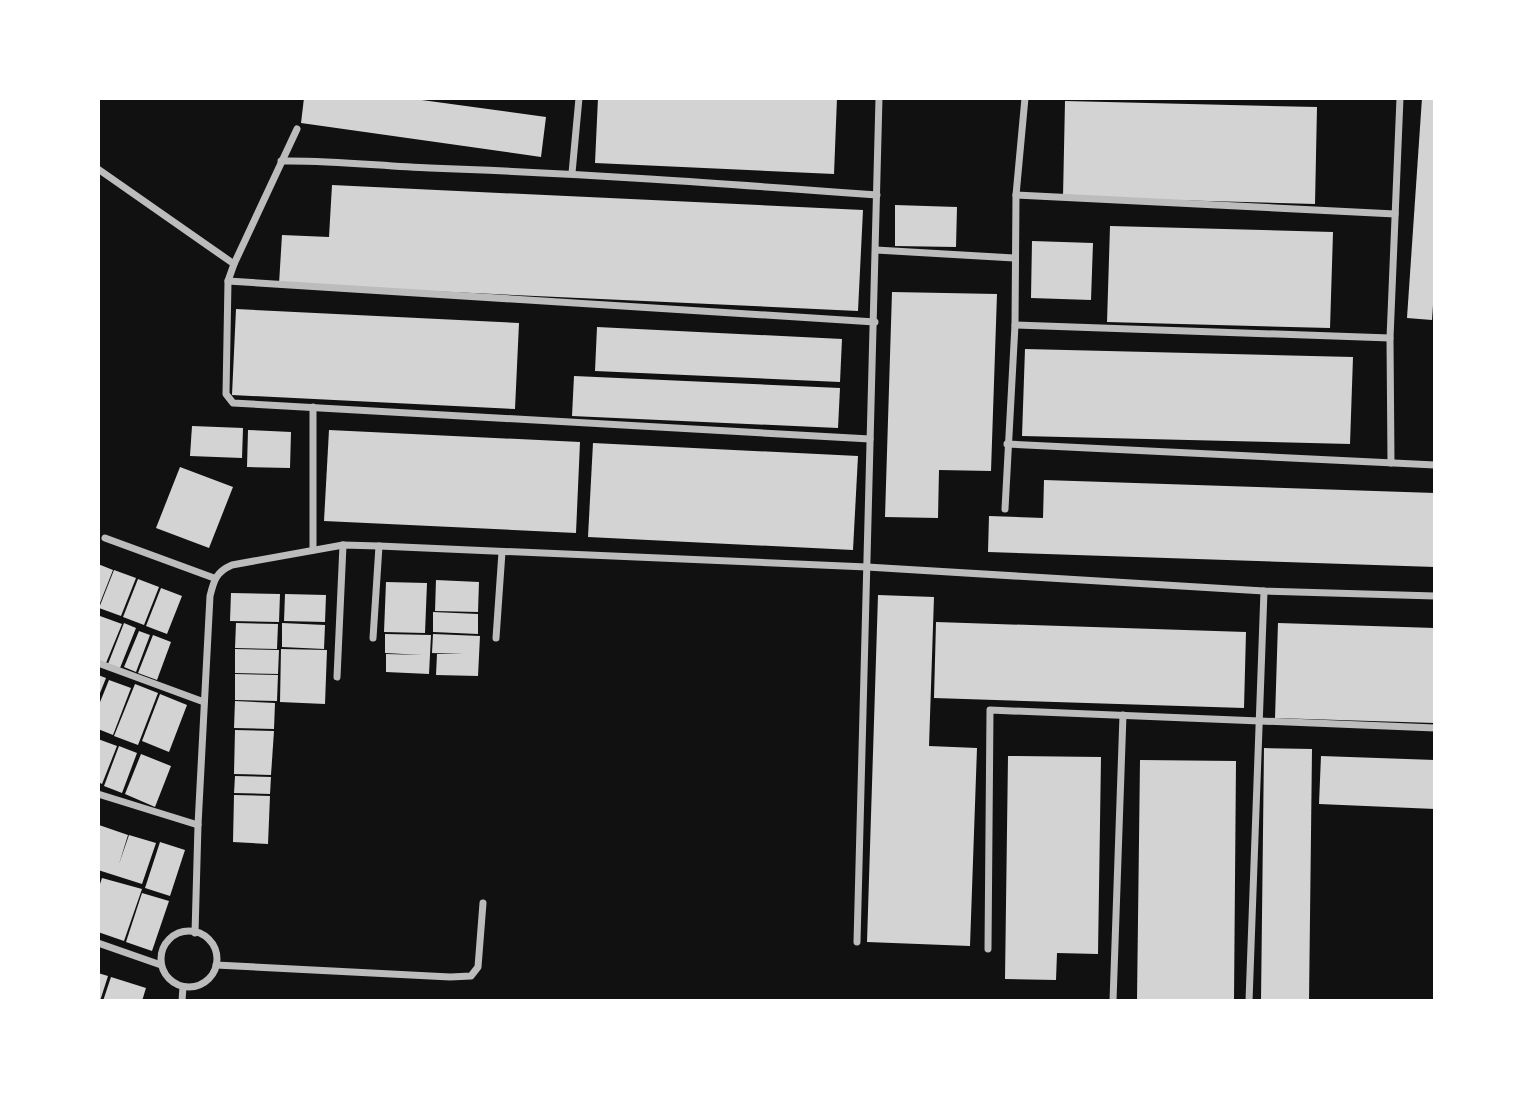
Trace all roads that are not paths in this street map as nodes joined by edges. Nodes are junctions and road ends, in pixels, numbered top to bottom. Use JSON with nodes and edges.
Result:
{"nodes":[{"id":1,"x":579,"y":98,"type":"edge"},
{"id":2,"x":879,"y":98,"type":"edge"},
{"id":3,"x":1025,"y":98,"type":"edge"},
{"id":4,"x":1400,"y":98,"type":"edge"},
{"id":5,"x":297,"y":129,"type":"dead end"},
{"id":6,"x":281,"y":161,"type":"junction"},
{"id":7,"x":98,"y":169,"type":"edge"},
{"id":8,"x":572,"y":173,"type":"junction"},
{"id":9,"x":1016,"y":194,"type":"junction"},
{"id":10,"x":877,"y":195,"type":"junction"},
{"id":11,"x":1395,"y":214,"type":"junction"},
{"id":12,"x":876,"y":250,"type":"junction"},
{"id":13,"x":1014,"y":258,"type":"junction"},
{"id":14,"x":234,"y":264,"type":"junction"},
{"id":15,"x":228,"y":281,"type":"junction"},
{"id":16,"x":875,"y":322,"type":"junction"},
{"id":17,"x":1015,"y":324,"type":"junction"},
{"id":18,"x":1390,"y":338,"type":"junction"},
{"id":19,"x":313,"y":407,"type":"junction"},
{"id":20,"x":870,"y":439,"type":"junction"},
{"id":21,"x":1007,"y":444,"type":"junction"},
{"id":22,"x":1391,"y":463,"type":"junction"},
{"id":23,"x":1435,"y":465,"type":"edge"},
{"id":24,"x":1005,"y":509,"type":"dead end"},
{"id":25,"x":105,"y":538,"type":"dead end"},
{"id":26,"x":343,"y":545,"type":"junction"},
{"id":27,"x":379,"y":546,"type":"junction"},
{"id":28,"x":313,"y":550,"type":"junction"},
{"id":29,"x":502,"y":552,"type":"junction"},
{"id":30,"x":867,"y":567,"type":"junction"},
{"id":31,"x":214,"y":578,"type":"junction"},
{"id":32,"x":1264,"y":591,"type":"junction"},
{"id":33,"x":1435,"y":596,"type":"edge"},
{"id":34,"x":373,"y":638,"type":"dead end"},
{"id":35,"x":496,"y":638,"type":"dead end"},
{"id":36,"x":98,"y":663,"type":"edge"},
{"id":37,"x":337,"y":677,"type":"dead end"},
{"id":38,"x":204,"y":702,"type":"junction"},
{"id":39,"x":1123,"y":715,"type":"junction"},
{"id":40,"x":1258,"y":721,"type":"junction"},
{"id":41,"x":1435,"y":728,"type":"edge"},
{"id":42,"x":98,"y":794,"type":"edge"},
{"id":43,"x":198,"y":825,"type":"junction"},
{"id":44,"x":483,"y":903,"type":"dead end"},
{"id":45,"x":195,"y":933,"type":"junction"},
{"id":46,"x":857,"y":942,"type":"dead end"},
{"id":47,"x":98,"y":943,"type":"edge"},
{"id":48,"x":988,"y":949,"type":"dead end"},
{"id":49,"x":161,"y":965,"type":"junction"},
{"id":50,"x":216,"y":965,"type":"junction"},
{"id":51,"x":183,"y":987,"type":"junction"},
{"id":52,"x":182,"y":1001,"type":"edge"},
{"id":53,"x":1113,"y":1001,"type":"edge"},
{"id":54,"x":1249,"y":1001,"type":"edge"}],
"edges":[{"from":1,"to":8,"type":"street"},
{"from":2,"to":10,"type":"street"},
{"from":3,"to":9,"type":"street"},
{"from":4,"to":11,"type":"street"},
{"from":5,"to":6,"type":"street"},
{"from":6,"to":8,"type":"street"},
{"from":6,"to":14,"type":"street"},
{"from":7,"to":14,"type":"street"},
{"from":8,"to":10,"type":"street"},
{"from":9,"to":11,"type":"street"},
{"from":9,"to":13,"type":"street"},
{"from":10,"to":12,"type":"street"},
{"from":11,"to":18,"type":"street"},
{"from":12,"to":13,"type":"street"},
{"from":12,"to":16,"type":"street"},
{"from":13,"to":17,"type":"street"},
{"from":14,"to":15,"type":"street"},
{"from":15,"to":16,"type":"street"},
{"from":15,"to":19,"type":"street"},
{"from":16,"to":20,"type":"street"},
{"from":17,"to":18,"type":"street"},
{"from":17,"to":21,"type":"street"},
{"from":18,"to":22,"type":"street"},
{"from":19,"to":20,"type":"street"},
{"from":19,"to":28,"type":"street"},
{"from":20,"to":30,"type":"street"},
{"from":21,"to":22,"type":"street"},
{"from":21,"to":24,"type":"street"},
{"from":22,"to":23,"type":"street"},
{"from":25,"to":31,"type":"street"},
{"from":26,"to":27,"type":"street"},
{"from":26,"to":28,"type":"street"},
{"from":26,"to":37,"type":"street"},
{"from":27,"to":29,"type":"street"},
{"from":27,"to":34,"type":"street"},
{"from":28,"to":31,"type":"street"},
{"from":29,"to":30,"type":"street"},
{"from":29,"to":35,"type":"street"},
{"from":30,"to":32,"type":"street"},
{"from":30,"to":46,"type":"street"},
{"from":31,"to":38,"type":"street"},
{"from":32,"to":33,"type":"street"},
{"from":32,"to":40,"type":"street"},
{"from":36,"to":38,"type":"street"},
{"from":38,"to":43,"type":"street"},
{"from":39,"to":40,"type":"street"},
{"from":39,"to":48,"type":"street"},
{"from":39,"to":53,"type":"street"},
{"from":40,"to":41,"type":"street"},
{"from":40,"to":54,"type":"street"},
{"from":42,"to":43,"type":"street"},
{"from":43,"to":45,"type":"street"},
{"from":44,"to":50,"type":"street"},
{"from":45,"to":49,"type":"street"},
{"from":45,"to":50,"type":"street"},
{"from":47,"to":49,"type":"street"},
{"from":49,"to":51,"type":"street"},
{"from":50,"to":51,"type":"street"},
{"from":51,"to":52,"type":"street"}]}
